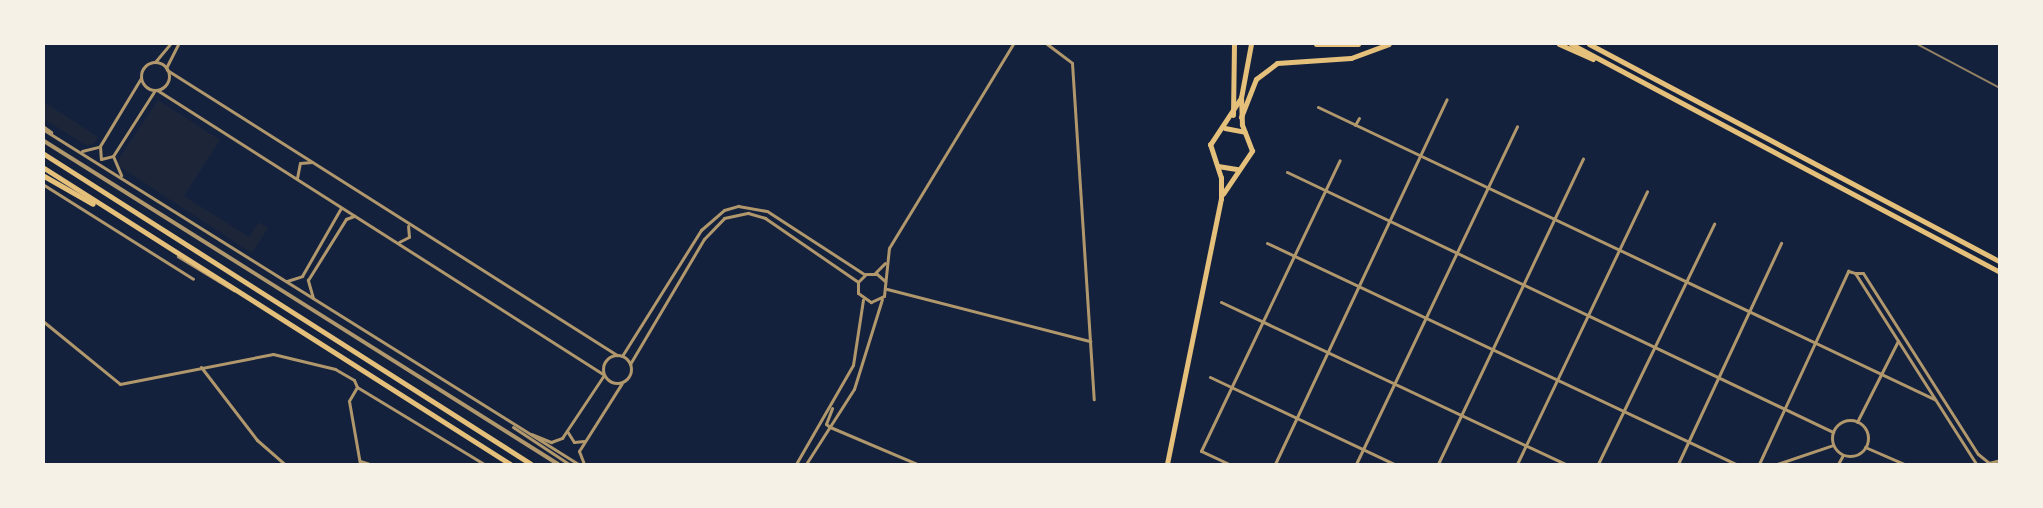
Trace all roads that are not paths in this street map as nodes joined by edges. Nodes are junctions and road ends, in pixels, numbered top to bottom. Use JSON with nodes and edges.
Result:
{"nodes":[{"id":1,"x":170,"y":44,"type":"edge"},
{"id":2,"x":178,"y":44,"type":"edge"},
{"id":3,"x":1013,"y":44,"type":"edge"},
{"id":4,"x":1047,"y":44,"type":"edge"},
{"id":5,"x":1234,"y":44,"type":"edge"},
{"id":6,"x":1251,"y":44,"type":"edge"},
{"id":7,"x":1316,"y":44,"type":"edge"},
{"id":8,"x":1358,"y":44,"type":"edge"},
{"id":9,"x":1389,"y":44,"type":"edge"},
{"id":10,"x":1559,"y":44,"type":"edge"},
{"id":11,"x":1571,"y":44,"type":"edge"},
{"id":12,"x":1589,"y":44,"type":"edge"},
{"id":13,"x":155,"y":62,"type":"junction"},
{"id":14,"x":166,"y":69,"type":"junction"},
{"id":15,"x":141,"y":78,"type":"junction"},
{"id":16,"x":1647,"y":84,"type":"junction"},
{"id":17,"x":156,"y":90,"type":"junction"},
{"id":18,"x":1241,"y":98,"type":"junction"},
{"id":19,"x":1447,"y":99,"type":"dead end"},
{"id":20,"x":1318,"y":107,"type":"dead end"},
{"id":21,"x":1233,"y":116,"type":"junction"},
{"id":22,"x":1241,"y":117,"type":"junction"},
{"id":23,"x":1359,"y":118,"type":"dead end"},
{"id":24,"x":1355,"y":125,"type":"junction"},
{"id":25,"x":1517,"y":126,"type":"dead end"},
{"id":26,"x":1225,"y":128,"type":"junction"},
{"id":27,"x":44,"y":129,"type":"edge"},
{"id":28,"x":1245,"y":132,"type":"junction"},
{"id":29,"x":44,"y":141,"type":"edge"},
{"id":30,"x":100,"y":146,"type":"junction"},
{"id":31,"x":80,"y":151,"type":"junction"},
{"id":32,"x":44,"y":154,"type":"edge"},
{"id":33,"x":113,"y":156,"type":"junction"},
{"id":34,"x":1421,"y":156,"type":"junction"},
{"id":35,"x":1583,"y":159,"type":"dead end"},
{"id":36,"x":1340,"y":160,"type":"dead end"},
{"id":37,"x":314,"y":162,"type":"junction"},
{"id":38,"x":1218,"y":166,"type":"junction"},
{"id":39,"x":44,"y":168,"type":"edge"},
{"id":40,"x":1238,"y":169,"type":"junction"},
{"id":41,"x":1287,"y":172,"type":"dead end"},
{"id":42,"x":44,"y":176,"type":"edge"},
{"id":43,"x":124,"y":179,"type":"junction"},
{"id":44,"x":298,"y":180,"type":"junction"},
{"id":45,"x":44,"y":185,"type":"edge"},
{"id":46,"x":1487,"y":186,"type":"junction"},
{"id":47,"x":1325,"y":190,"type":"junction"},
{"id":48,"x":1647,"y":191,"type":"dead end"},
{"id":49,"x":1221,"y":199,"type":"junction"},
{"id":50,"x":340,"y":207,"type":"junction"},
{"id":51,"x":354,"y":216,"type":"junction"},
{"id":52,"x":1555,"y":219,"type":"junction"},
{"id":53,"x":1391,"y":220,"type":"junction"},
{"id":54,"x":406,"y":223,"type":"junction"},
{"id":55,"x":1713,"y":224,"type":"dead end"},
{"id":56,"x":149,"y":236,"type":"junction"},
{"id":57,"x":397,"y":242,"type":"junction"},
{"id":58,"x":1267,"y":243,"type":"dead end"},
{"id":59,"x":1781,"y":243,"type":"dead end"},
{"id":60,"x":1620,"y":250,"type":"junction"},
{"id":61,"x":1458,"y":252,"type":"junction"},
{"id":62,"x":1293,"y":256,"type":"junction"},
{"id":63,"x":886,"y":262,"type":"junction"},
{"id":64,"x":2000,"y":262,"type":"edge"},
{"id":65,"x":874,"y":273,"type":"junction"},
{"id":66,"x":1855,"y":273,"type":"junction"},
{"id":67,"x":2000,"y":273,"type":"edge"},
{"id":68,"x":866,"y":274,"type":"junction"},
{"id":69,"x":193,"y":279,"type":"dead end"},
{"id":70,"x":285,"y":281,"type":"junction"},
{"id":71,"x":885,"y":281,"type":"junction"},
{"id":72,"x":1686,"y":281,"type":"junction"},
{"id":73,"x":858,"y":282,"type":"junction"},
{"id":74,"x":1524,"y":283,"type":"junction"},
{"id":75,"x":1358,"y":287,"type":"junction"},
{"id":76,"x":887,"y":289,"type":"junction"},
{"id":77,"x":881,"y":299,"type":"junction"},
{"id":78,"x":863,"y":300,"type":"junction"},
{"id":79,"x":316,"y":301,"type":"junction"},
{"id":80,"x":1221,"y":302,"type":"dead end"},
{"id":81,"x":1750,"y":312,"type":"junction"},
{"id":82,"x":1588,"y":313,"type":"junction"},
{"id":83,"x":1424,"y":318,"type":"junction"},
{"id":84,"x":44,"y":322,"type":"edge"},
{"id":85,"x":1263,"y":322,"type":"junction"},
{"id":86,"x":1904,"y":338,"type":"junction"},
{"id":87,"x":1090,"y":341,"type":"junction"},
{"id":88,"x":1898,"y":341,"type":"junction"},
{"id":89,"x":1815,"y":342,"type":"junction"},
{"id":90,"x":1655,"y":346,"type":"junction"},
{"id":91,"x":1328,"y":351,"type":"junction"},
{"id":92,"x":1492,"y":351,"type":"junction"},
{"id":93,"x":617,"y":355,"type":"junction"},
{"id":94,"x":622,"y":356,"type":"junction"},
{"id":95,"x":630,"y":364,"type":"junction"},
{"id":96,"x":201,"y":367,"type":"junction"},
{"id":97,"x":1880,"y":373,"type":"junction"},
{"id":98,"x":604,"y":374,"type":"junction"},
{"id":99,"x":1210,"y":377,"type":"dead end"},
{"id":100,"x":1719,"y":377,"type":"junction"},
{"id":101,"x":1557,"y":381,"type":"junction"},
{"id":102,"x":622,"y":383,"type":"junction"},
{"id":103,"x":1394,"y":384,"type":"junction"},
{"id":104,"x":357,"y":387,"type":"junction"},
{"id":105,"x":1233,"y":387,"type":"junction"},
{"id":106,"x":1094,"y":399,"type":"dead end"},
{"id":107,"x":1934,"y":399,"type":"junction"},
{"id":108,"x":834,"y":402,"type":"junction"},
{"id":109,"x":482,"y":406,"type":"junction"},
{"id":110,"x":1784,"y":408,"type":"junction"},
{"id":111,"x":1623,"y":412,"type":"junction"},
{"id":112,"x":1461,"y":416,"type":"junction"},
{"id":113,"x":1297,"y":417,"type":"junction"},
{"id":114,"x":1857,"y":422,"type":"junction"},
{"id":115,"x":516,"y":426,"type":"junction"},
{"id":116,"x":830,"y":427,"type":"junction"},
{"id":117,"x":567,"y":430,"type":"junction"},
{"id":118,"x":1833,"y":432,"type":"junction"},
{"id":119,"x":585,"y":441,"type":"junction"},
{"id":120,"x":1688,"y":442,"type":"junction"},
{"id":121,"x":1833,"y":445,"type":"junction"},
{"id":122,"x":1526,"y":446,"type":"junction"},
{"id":123,"x":1865,"y":447,"type":"junction"},
{"id":124,"x":1363,"y":450,"type":"junction"},
{"id":125,"x":1843,"y":454,"type":"junction"},
{"id":126,"x":2000,"y":462,"type":"edge"},
{"id":127,"x":360,"y":463,"type":"edge"},
{"id":128,"x":1987,"y":463,"type":"edge"},
{"id":129,"x":285,"y":465,"type":"edge"},
{"id":130,"x":369,"y":465,"type":"edge"},
{"id":131,"x":435,"y":465,"type":"edge"},
{"id":132,"x":456,"y":465,"type":"edge"},
{"id":133,"x":484,"y":465,"type":"edge"},
{"id":134,"x":510,"y":465,"type":"edge"},
{"id":135,"x":531,"y":465,"type":"edge"},
{"id":136,"x":558,"y":465,"type":"edge"},
{"id":137,"x":569,"y":465,"type":"edge"},
{"id":138,"x":578,"y":465,"type":"edge"},
{"id":139,"x":584,"y":465,"type":"edge"},
{"id":140,"x":796,"y":465,"type":"edge"},
{"id":141,"x":806,"y":465,"type":"edge"},
{"id":142,"x":917,"y":465,"type":"edge"},
{"id":143,"x":1167,"y":465,"type":"edge"},
{"id":144,"x":1229,"y":465,"type":"edge"},
{"id":145,"x":1275,"y":465,"type":"edge"},
{"id":146,"x":1356,"y":465,"type":"edge"},
{"id":147,"x":1394,"y":465,"type":"edge"},
{"id":148,"x":1438,"y":465,"type":"edge"},
{"id":149,"x":1517,"y":465,"type":"edge"},
{"id":150,"x":1566,"y":465,"type":"edge"},
{"id":151,"x":1598,"y":465,"type":"edge"},
{"id":152,"x":1678,"y":465,"type":"edge"},
{"id":153,"x":1736,"y":465,"type":"edge"},
{"id":154,"x":1759,"y":465,"type":"edge"},
{"id":155,"x":1777,"y":465,"type":"edge"},
{"id":156,"x":1838,"y":465,"type":"edge"},
{"id":157,"x":1904,"y":465,"type":"edge"},
{"id":158,"x":1977,"y":465,"type":"edge"}],
"edges":[{"from":1,"to":13,"type":"street"},
{"from":2,"to":14,"type":"street"},
{"from":3,"to":63,"type":"street"},
{"from":4,"to":87,"type":"street"},
{"from":5,"to":21,"type":"highway"},
{"from":6,"to":18,"type":"highway"},
{"from":7,"to":8,"type":"highway"},
{"from":9,"to":22,"type":"highway"},
{"from":10,"to":16,"type":"highway"},
{"from":11,"to":16,"type":"highway"},
{"from":12,"to":64,"type":"highway"},
{"from":13,"to":14,"type":"street"},
{"from":13,"to":15,"type":"street"},
{"from":14,"to":17,"type":"street"},
{"from":14,"to":37,"type":"street"},
{"from":15,"to":17,"type":"street"},
{"from":15,"to":30,"type":"street"},
{"from":16,"to":67,"type":"highway"},
{"from":17,"to":33,"type":"street"},
{"from":17,"to":44,"type":"street"},
{"from":18,"to":21,"type":"highway"},
{"from":18,"to":22,"type":"highway"},
{"from":19,"to":34,"type":"street"},
{"from":20,"to":24,"type":"street"},
{"from":21,"to":26,"type":"highway"},
{"from":22,"to":28,"type":"highway"},
{"from":23,"to":24,"type":"street"},
{"from":24,"to":34,"type":"street"},
{"from":25,"to":46,"type":"street"},
{"from":26,"to":28,"type":"highway"},
{"from":26,"to":38,"type":"highway"},
{"from":27,"to":31,"type":"street"},
{"from":28,"to":40,"type":"highway"},
{"from":29,"to":136,"type":"street"},
{"from":30,"to":31,"type":"street"},
{"from":30,"to":33,"type":"street"},
{"from":31,"to":43,"type":"street"},
{"from":32,"to":135,"type":"highway"},
{"from":33,"to":43,"type":"street"},
{"from":34,"to":46,"type":"street"},
{"from":34,"to":53,"type":"street"},
{"from":35,"to":52,"type":"street"},
{"from":36,"to":47,"type":"street"},
{"from":37,"to":44,"type":"street"},
{"from":37,"to":54,"type":"street"},
{"from":38,"to":40,"type":"highway"},
{"from":38,"to":49,"type":"highway"},
{"from":39,"to":56,"type":"highway"},
{"from":40,"to":49,"type":"highway"},
{"from":41,"to":47,"type":"street"},
{"from":42,"to":56,"type":"highway"},
{"from":43,"to":70,"type":"street"},
{"from":44,"to":50,"type":"street"},
{"from":45,"to":69,"type":"street"},
{"from":46,"to":52,"type":"street"},
{"from":46,"to":61,"type":"street"},
{"from":47,"to":53,"type":"street"},
{"from":47,"to":62,"type":"street"},
{"from":48,"to":60,"type":"street"},
{"from":49,"to":143,"type":"highway"},
{"from":50,"to":51,"type":"street"},
{"from":50,"to":70,"type":"street"},
{"from":51,"to":57,"type":"street"},
{"from":51,"to":79,"type":"street"},
{"from":52,"to":60,"type":"street"},
{"from":52,"to":74,"type":"street"},
{"from":53,"to":61,"type":"street"},
{"from":53,"to":75,"type":"street"},
{"from":54,"to":57,"type":"street"},
{"from":54,"to":93,"type":"street"},
{"from":55,"to":72,"type":"street"},
{"from":56,"to":134,"type":"highway"},
{"from":57,"to":98,"type":"street"},
{"from":58,"to":62,"type":"street"},
{"from":59,"to":81,"type":"street"},
{"from":60,"to":72,"type":"street"},
{"from":60,"to":82,"type":"street"},
{"from":61,"to":74,"type":"street"},
{"from":61,"to":83,"type":"street"},
{"from":62,"to":75,"type":"street"},
{"from":62,"to":85,"type":"street"},
{"from":63,"to":65,"type":"street"},
{"from":63,"to":71,"type":"street"},
{"from":65,"to":68,"type":"street"},
{"from":65,"to":71,"type":"street"},
{"from":66,"to":86,"type":"street"},
{"from":66,"to":88,"type":"street"},
{"from":66,"to":89,"type":"street"},
{"from":68,"to":73,"type":"street"},
{"from":68,"to":94,"type":"street"},
{"from":70,"to":79,"type":"street"},
{"from":71,"to":76,"type":"street"},
{"from":72,"to":81,"type":"street"},
{"from":72,"to":90,"type":"street"},
{"from":73,"to":78,"type":"street"},
{"from":73,"to":95,"type":"street"},
{"from":74,"to":82,"type":"street"},
{"from":74,"to":92,"type":"street"},
{"from":75,"to":83,"type":"street"},
{"from":75,"to":91,"type":"street"},
{"from":76,"to":77,"type":"street"},
{"from":76,"to":87,"type":"street"},
{"from":77,"to":78,"type":"street"},
{"from":77,"to":116,"type":"street"},
{"from":78,"to":108,"type":"street"},
{"from":79,"to":109,"type":"street"},
{"from":80,"to":85,"type":"street"},
{"from":81,"to":89,"type":"street"},
{"from":81,"to":100,"type":"street"},
{"from":82,"to":90,"type":"street"},
{"from":82,"to":101,"type":"street"},
{"from":83,"to":92,"type":"street"},
{"from":83,"to":103,"type":"street"},
{"from":84,"to":96,"type":"street"},
{"from":85,"to":91,"type":"street"},
{"from":85,"to":105,"type":"street"},
{"from":86,"to":88,"type":"street"},
{"from":86,"to":128,"type":"street"},
{"from":87,"to":106,"type":"street"},
{"from":88,"to":97,"type":"street"},
{"from":88,"to":107,"type":"street"},
{"from":89,"to":97,"type":"street"},
{"from":89,"to":110,"type":"street"},
{"from":90,"to":100,"type":"street"},
{"from":90,"to":111,"type":"street"},
{"from":91,"to":103,"type":"street"},
{"from":91,"to":113,"type":"street"},
{"from":92,"to":101,"type":"street"},
{"from":92,"to":112,"type":"street"},
{"from":93,"to":94,"type":"street"},
{"from":93,"to":98,"type":"street"},
{"from":94,"to":95,"type":"street"},
{"from":95,"to":102,"type":"street"},
{"from":96,"to":104,"type":"street"},
{"from":96,"to":129,"type":"street"},
{"from":97,"to":107,"type":"street"},
{"from":97,"to":114,"type":"street"},
{"from":98,"to":102,"type":"street"},
{"from":98,"to":117,"type":"street"},
{"from":99,"to":105,"type":"street"},
{"from":100,"to":110,"type":"street"},
{"from":100,"to":120,"type":"street"},
{"from":101,"to":111,"type":"street"},
{"from":101,"to":122,"type":"street"},
{"from":102,"to":119,"type":"street"},
{"from":103,"to":112,"type":"street"},
{"from":103,"to":124,"type":"street"},
{"from":104,"to":127,"type":"street"},
{"from":104,"to":133,"type":"street"},
{"from":105,"to":113,"type":"street"},
{"from":105,"to":144,"type":"street"},
{"from":107,"to":158,"type":"street"},
{"from":108,"to":116,"type":"street"},
{"from":108,"to":140,"type":"street"},
{"from":109,"to":115,"type":"street"},
{"from":109,"to":137,"type":"street"},
{"from":110,"to":118,"type":"street"},
{"from":110,"to":154,"type":"street"},
{"from":111,"to":120,"type":"street"},
{"from":111,"to":151,"type":"street"},
{"from":112,"to":122,"type":"street"},
{"from":112,"to":148,"type":"street"},
{"from":113,"to":124,"type":"street"},
{"from":113,"to":145,"type":"street"},
{"from":114,"to":118,"type":"street"},
{"from":114,"to":123,"type":"street"},
{"from":115,"to":117,"type":"street"},
{"from":115,"to":138,"type":"street"},
{"from":116,"to":141,"type":"street"},
{"from":116,"to":142,"type":"street"},
{"from":117,"to":119,"type":"street"},
{"from":118,"to":121,"type":"street"},
{"from":119,"to":139,"type":"street"},
{"from":120,"to":152,"type":"street"},
{"from":120,"to":153,"type":"street"},
{"from":121,"to":125,"type":"street"},
{"from":121,"to":155,"type":"street"},
{"from":122,"to":149,"type":"street"},
{"from":122,"to":150,"type":"street"},
{"from":123,"to":125,"type":"street"},
{"from":123,"to":157,"type":"street"},
{"from":124,"to":146,"type":"street"},
{"from":124,"to":147,"type":"street"},
{"from":125,"to":156,"type":"street"},
{"from":126,"to":128,"type":"street"},
{"from":127,"to":130,"type":"street"},
{"from":131,"to":132,"type":"street"}]}
